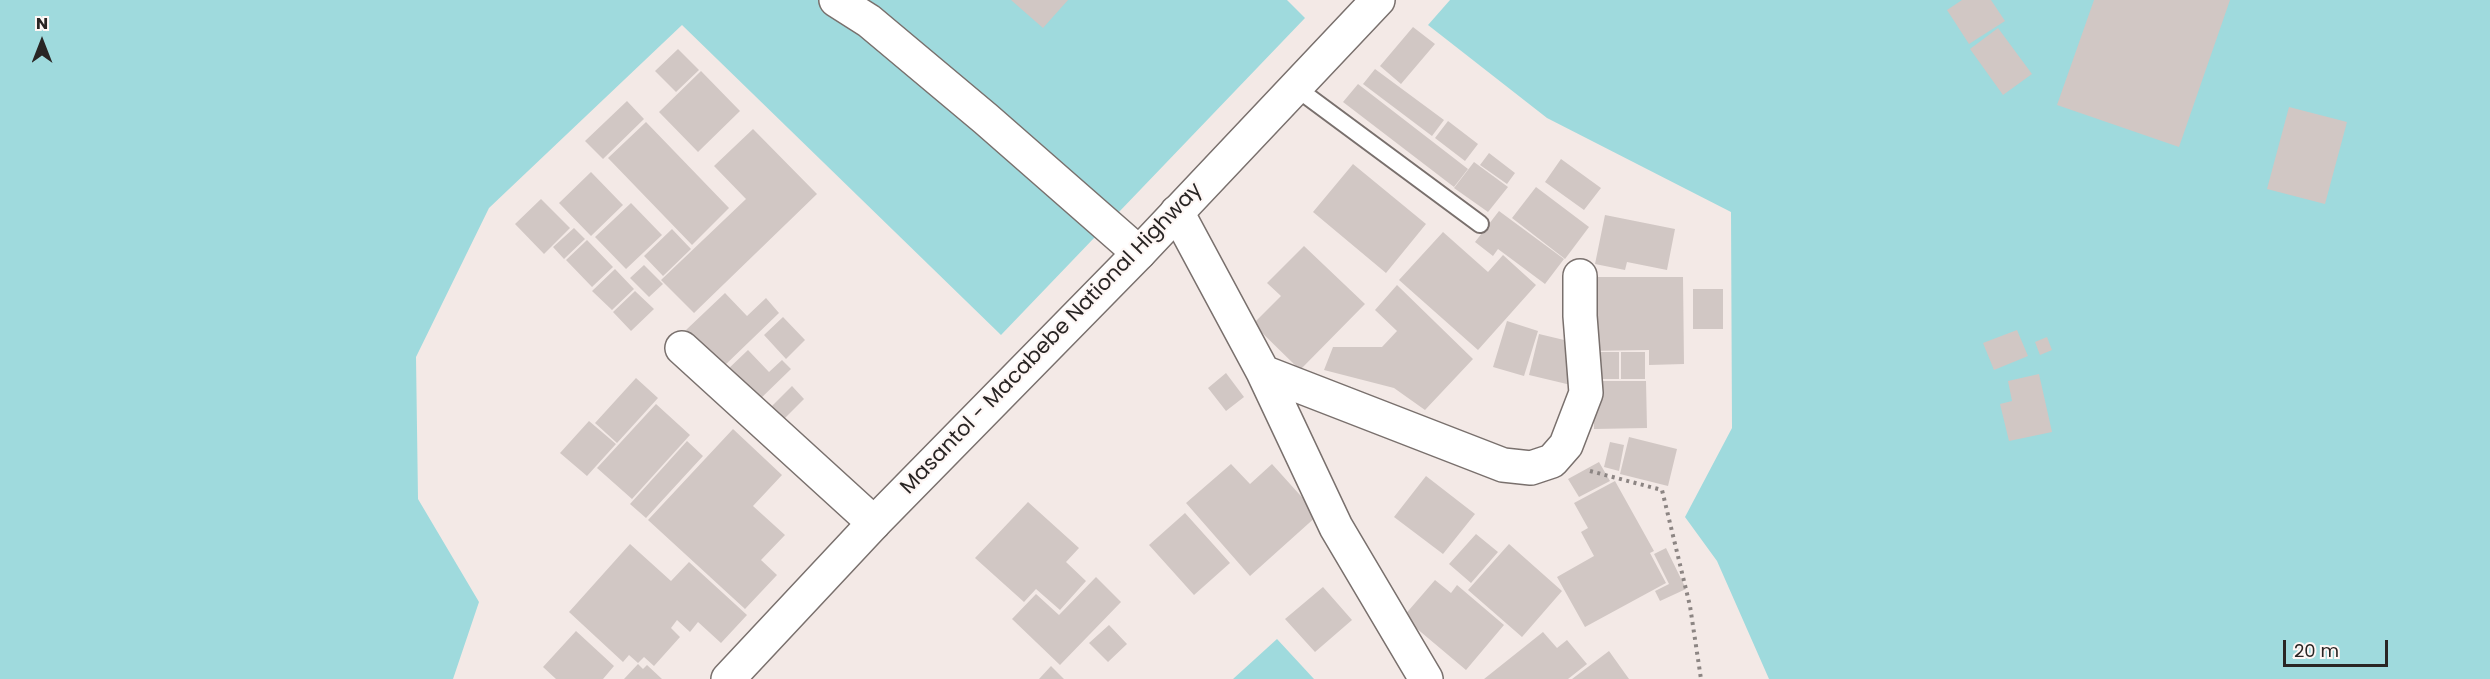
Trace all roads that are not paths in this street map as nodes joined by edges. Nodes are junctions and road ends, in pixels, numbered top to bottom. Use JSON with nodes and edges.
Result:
{"nodes":[{"id":1,"x":836,"y":0,"type":"edge"},
{"id":2,"x":1378,"y":0,"type":"edge"},
{"id":3,"x":1294,"y":87,"type":"junction"},
{"id":4,"x":1177,"y":213,"type":"junction"},
{"id":5,"x":1480,"y":224,"type":"dead end"},
{"id":6,"x":1139,"y":253,"type":"junction"},
{"id":7,"x":1580,"y":276,"type":"dead end"},
{"id":8,"x":682,"y":348,"type":"dead end"},
{"id":9,"x":1263,"y":372,"type":"junction"},
{"id":10,"x":874,"y":523,"type":"junction"},
{"id":11,"x":728,"y":679,"type":"edge"},
{"id":12,"x":1426,"y":679,"type":"edge"}],
"edges":[{"from":1,"to":6,"type":"street"},
{"from":2,"to":3,"type":"street","name":"Masantol - Macabebe National Highway"},
{"from":3,"to":4,"type":"street","name":"Masantol - Macabebe National Highway"},
{"from":3,"to":5,"type":"lane"},
{"from":4,"to":6,"type":"street","name":"Masantol - Macabebe National Highway"},
{"from":4,"to":9,"type":"street"},
{"from":6,"to":10,"type":"street","name":"Masantol - Macabebe National Highway"},
{"from":7,"to":9,"type":"street"},
{"from":8,"to":10,"type":"street"},
{"from":9,"to":12,"type":"street"},
{"from":10,"to":11,"type":"street","name":"Masantol - Macabebe National Highway"}]}
